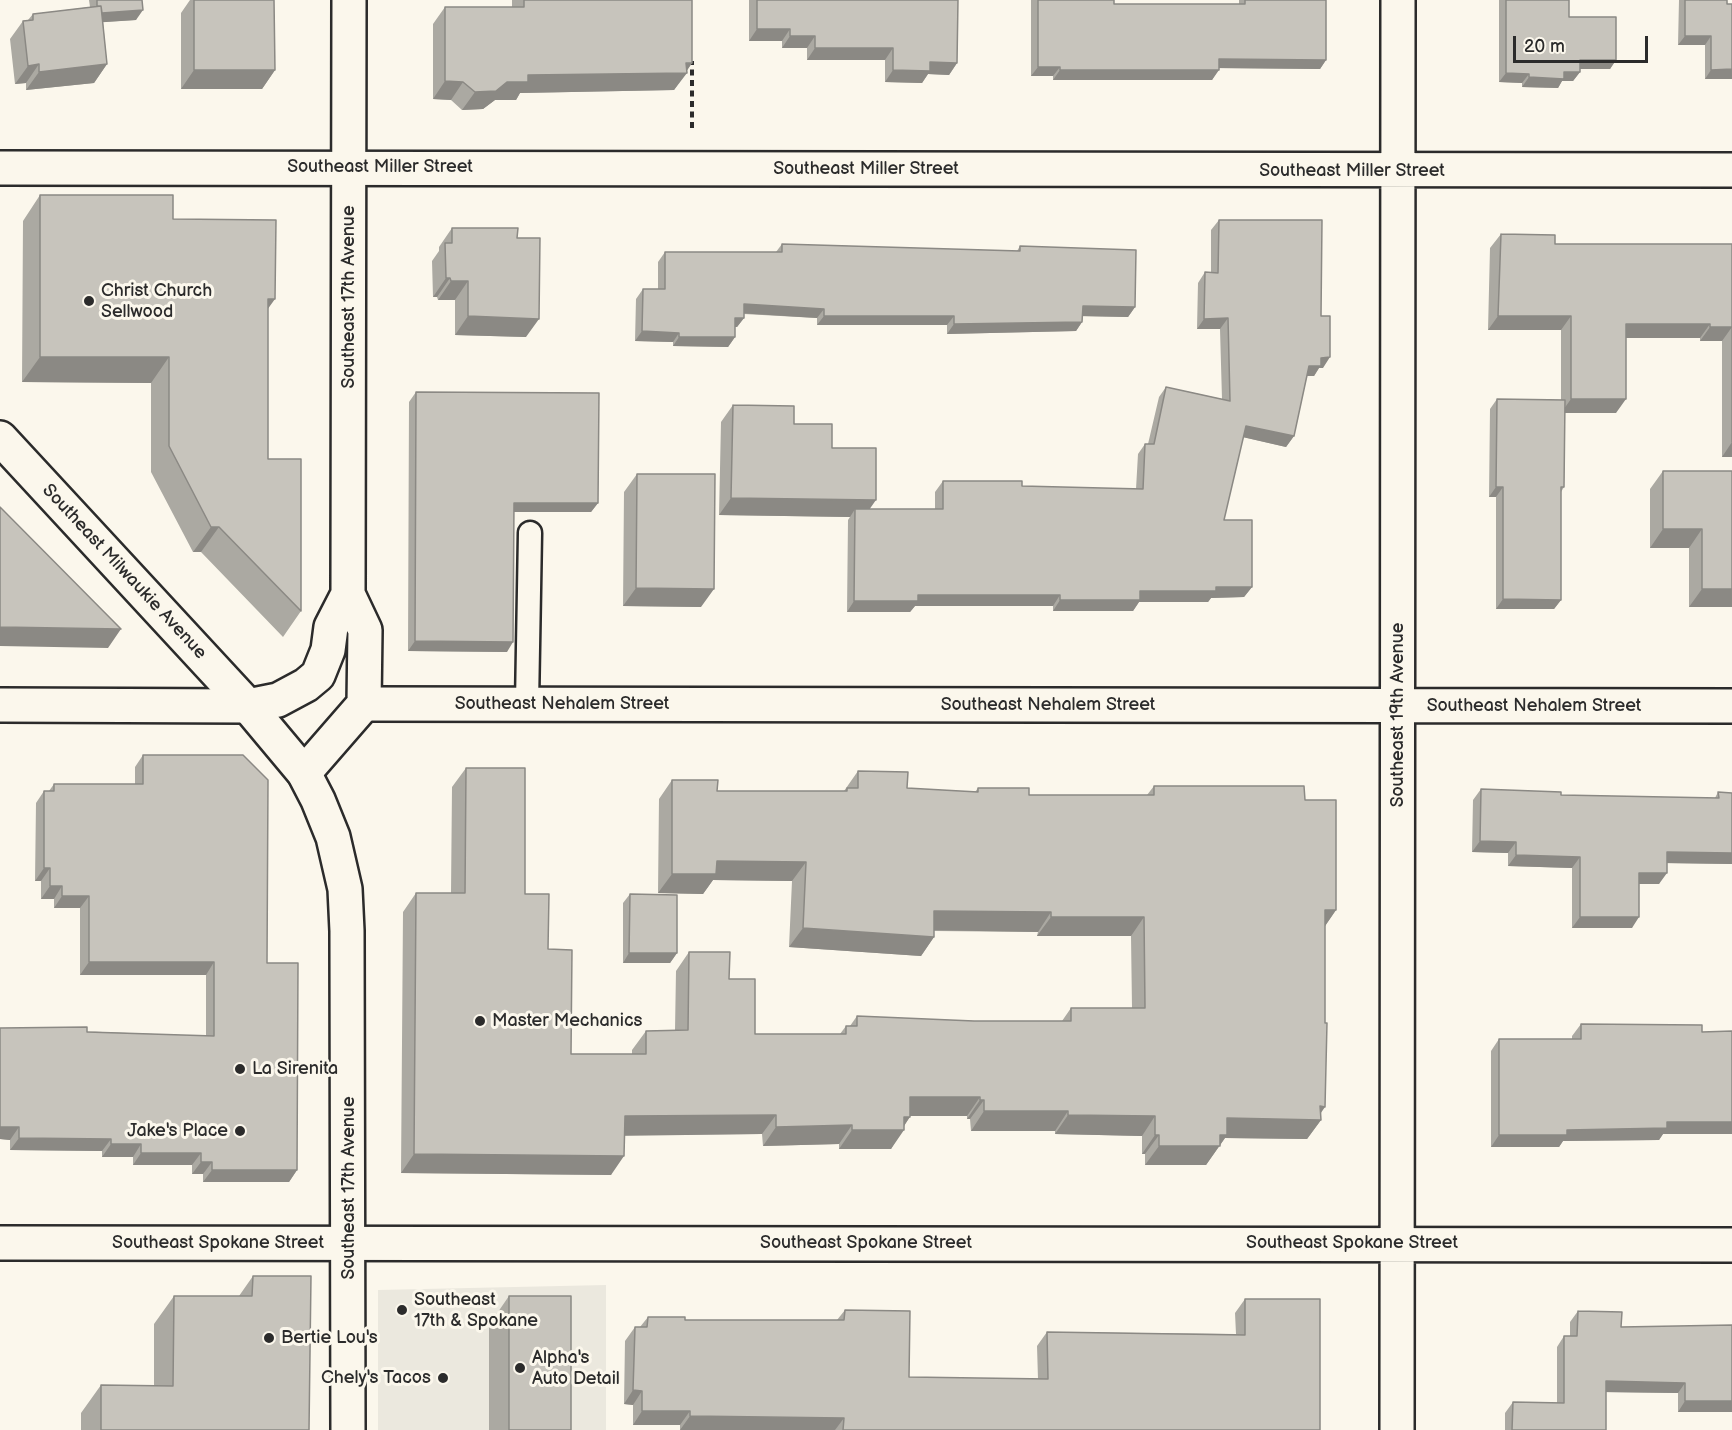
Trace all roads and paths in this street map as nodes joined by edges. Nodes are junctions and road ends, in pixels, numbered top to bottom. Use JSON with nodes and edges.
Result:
{"nodes":[{"id":1,"x":349,"y":0,"type":"edge"},
{"id":2,"x":1398,"y":0,"type":"edge"},
{"id":3,"x":692,"y":56,"type":"edge"},
{"id":4,"x":350,"y":167,"type":"junction"},
{"id":5,"x":0,"y":168,"type":"edge"},
{"id":6,"x":691,"y":169,"type":"junction"},
{"id":7,"x":1732,"y":170,"type":"edge"},
{"id":8,"x":1398,"y":171,"type":"junction"},
{"id":9,"x":0,"y":438,"type":"edge"},
{"id":10,"x":530,"y":533,"type":"dead end"},
{"id":11,"x":348,"y":594,"type":"junction"},
{"id":12,"x":364,"y":704,"type":"junction"},
{"id":13,"x":527,"y":704,"type":"junction"},
{"id":14,"x":0,"y":705,"type":"edge"},
{"id":15,"x":1398,"y":705,"type":"junction"},
{"id":16,"x":248,"y":706,"type":"junction"},
{"id":17,"x":1732,"y":706,"type":"edge"},
{"id":18,"x":303,"y":773,"type":"junction"},
{"id":19,"x":0,"y":1243,"type":"edge"},
{"id":20,"x":349,"y":1243,"type":"junction"},
{"id":21,"x":1397,"y":1243,"type":"junction"},
{"id":22,"x":1732,"y":1245,"type":"edge"},
{"id":23,"x":348,"y":1430,"type":"edge"},
{"id":24,"x":1397,"y":1430,"type":"edge"}],
"edges":[{"from":1,"to":4,"type":"street","name":"Southeast 17th Avenue"},
{"from":2,"to":8,"type":"street","name":"Southeast 19th Avenue"},
{"from":3,"to":6,"type":"path"},
{"from":4,"to":5,"type":"street","name":"Southeast Miller Street"},
{"from":4,"to":6,"type":"street","name":"Southeast Miller Street"},
{"from":4,"to":11,"type":"street","name":"Southeast 17th Avenue"},
{"from":6,"to":8,"type":"street","name":"Southeast Miller Street"},
{"from":7,"to":8,"type":"street","name":"Southeast Miller Street"},
{"from":8,"to":15,"type":"street","name":"Southeast 19th Avenue"},
{"from":9,"to":16,"type":"street","name":"Southeast Milwaukie Avenue"},
{"from":10,"to":13,"type":"lane"},
{"from":11,"to":12,"type":"street","name":"Southeast 17th Avenue"},
{"from":11,"to":16,"type":"street","name":"Southeast 17th Avenue"},
{"from":12,"to":13,"type":"street","name":"Southeast Nehalem Street"},
{"from":12,"to":18,"type":"street"},
{"from":13,"to":15,"type":"street","name":"Southeast Nehalem Street"},
{"from":14,"to":16,"type":"street"},
{"from":15,"to":17,"type":"street","name":"Southeast Nehalem Street"},
{"from":15,"to":21,"type":"street","name":"Southeast 19th Avenue"},
{"from":16,"to":18,"type":"street","name":"Southeast 17th Avenue"},
{"from":18,"to":20,"type":"street","name":"Southeast 17th Avenue"},
{"from":19,"to":20,"type":"street","name":"Southeast Spokane Street"},
{"from":20,"to":21,"type":"street","name":"Southeast Spokane Street"},
{"from":20,"to":23,"type":"street","name":"Southeast 17th Avenue"},
{"from":21,"to":22,"type":"street","name":"Southeast Spokane Street"},
{"from":21,"to":24,"type":"street","name":"Southeast 19th Avenue"}]}
